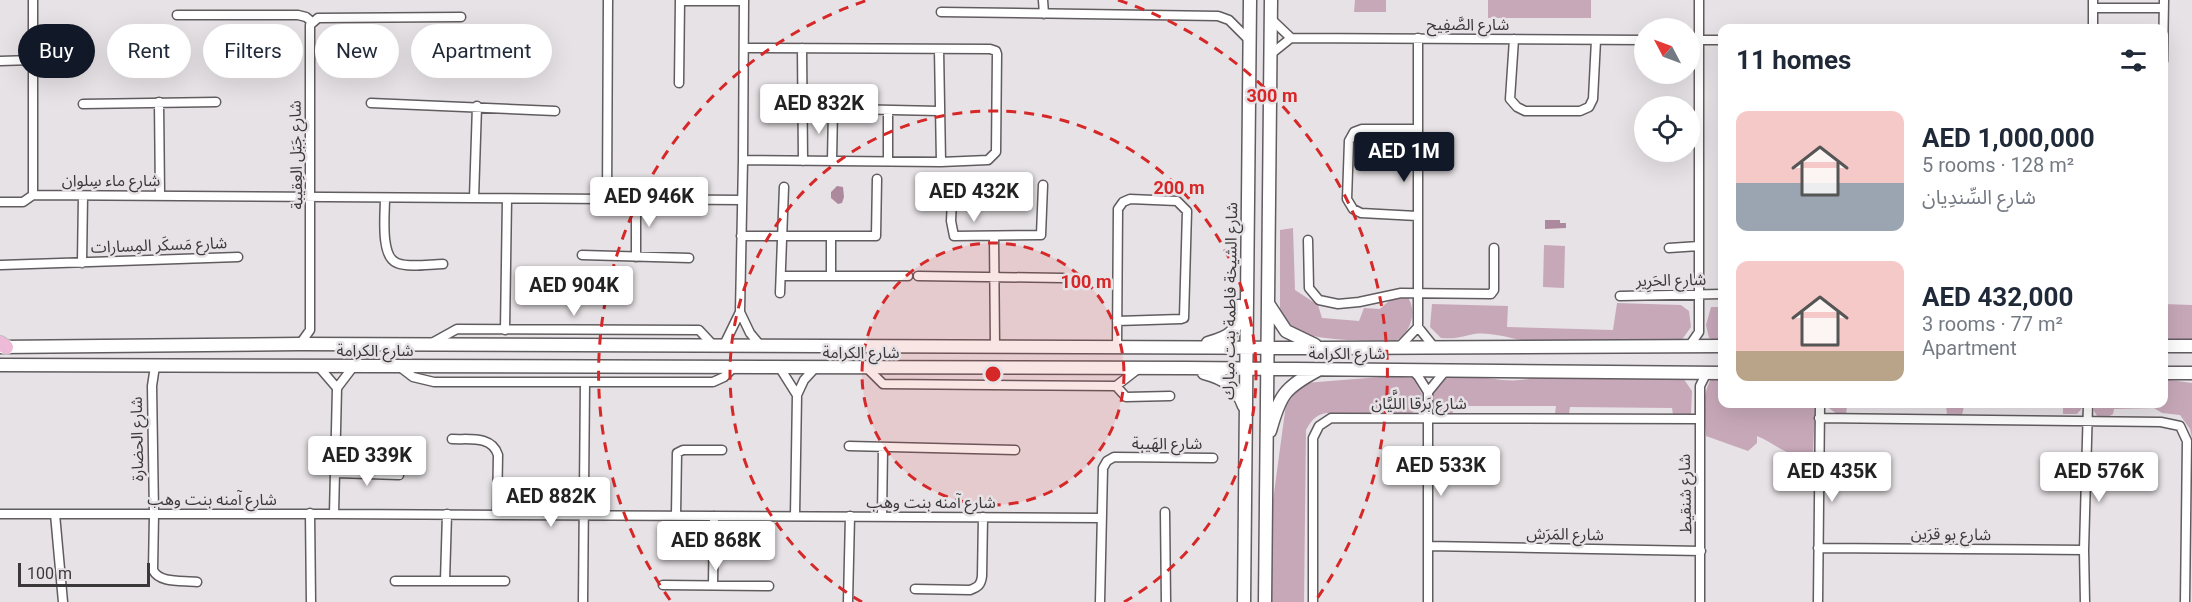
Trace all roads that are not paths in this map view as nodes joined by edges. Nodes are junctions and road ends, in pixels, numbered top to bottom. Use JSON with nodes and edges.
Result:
{"nodes":[{"id":1,"x":33,"y":0,"type":"edge"},
{"id":2,"x":608,"y":0,"type":"edge"},
{"id":3,"x":680,"y":0,"type":"edge"},
{"id":4,"x":744,"y":0,"type":"edge"},
{"id":5,"x":1043,"y":0,"type":"edge"},
{"id":6,"x":1250,"y":0,"type":"edge"},
{"id":7,"x":1271,"y":0,"type":"edge"},
{"id":8,"x":1699,"y":0,"type":"edge"},
{"id":9,"x":2093,"y":4,"type":"edge"},
{"id":10,"x":2164,"y":4,"type":"edge"},
{"id":11,"x":941,"y":12,"type":"dead end"},
{"id":12,"x":1044,"y":14,"type":"junction"},
{"id":13,"x":177,"y":15,"type":"dead end"},
{"id":14,"x":461,"y":17,"type":"dead end"},
{"id":15,"x":1699,"y":18,"type":"edge"},
{"id":16,"x":1270,"y":19,"type":"junction"},
{"id":17,"x":312,"y":22,"type":"junction"},
{"id":18,"x":33,"y":24,"type":"edge"},
{"id":19,"x":2093,"y":24,"type":"edge"},
{"id":20,"x":2164,"y":24,"type":"edge"},
{"id":21,"x":1291,"y":38,"type":"junction"},
{"id":22,"x":1418,"y":39,"type":"junction"},
{"id":23,"x":1514,"y":39,"type":"junction"},
{"id":24,"x":1596,"y":40,"type":"junction"},
{"id":25,"x":1634,"y":40,"type":"edge"},
{"id":26,"x":1700,"y":40,"type":"edge"},
{"id":27,"x":1718,"y":40,"type":"edge"},
{"id":28,"x":1250,"y":41,"type":"junction"},
{"id":29,"x":745,"y":48,"type":"junction"},
{"id":30,"x":802,"y":48,"type":"junction"},
{"id":31,"x":939,"y":50,"type":"junction"},
{"id":32,"x":1271,"y":54,"type":"junction"},
{"id":33,"x":18,"y":60,"type":"edge"},
{"id":34,"x":0,"y":61,"type":"edge"},
{"id":35,"x":33,"y":78,"type":"edge"},
{"id":36,"x":680,"y":83,"type":"dead end"},
{"id":37,"x":1700,"y":84,"type":"edge"},
{"id":38,"x":159,"y":102,"type":"junction"},
{"id":39,"x":216,"y":102,"type":"dead end"},
{"id":40,"x":371,"y":103,"type":"dead end"},
{"id":41,"x":83,"y":104,"type":"dead end"},
{"id":42,"x":477,"y":106,"type":"junction"},
{"id":43,"x":802,"y":108,"type":"junction"},
{"id":44,"x":832,"y":109,"type":"junction"},
{"id":45,"x":555,"y":111,"type":"dead end"},
{"id":46,"x":888,"y":111,"type":"junction"},
{"id":47,"x":939,"y":111,"type":"junction"},
{"id":48,"x":1417,"y":129,"type":"junction"},
{"id":49,"x":743,"y":160,"type":"junction"},
{"id":50,"x":803,"y":161,"type":"junction"},
{"id":51,"x":832,"y":161,"type":"junction"},
{"id":52,"x":888,"y":161,"type":"junction"},
{"id":53,"x":941,"y":162,"type":"junction"},
{"id":54,"x":877,"y":179,"type":"dead end"},
{"id":55,"x":953,"y":180,"type":"dead end"},
{"id":56,"x":1043,"y":184,"type":"dead end"},
{"id":57,"x":784,"y":187,"type":"dead end"},
{"id":58,"x":33,"y":195,"type":"junction"},
{"id":59,"x":160,"y":195,"type":"junction"},
{"id":60,"x":83,"y":196,"type":"junction"},
{"id":61,"x":311,"y":196,"type":"junction"},
{"id":62,"x":385,"y":198,"type":"junction"},
{"id":63,"x":474,"y":198,"type":"junction"},
{"id":64,"x":507,"y":199,"type":"junction"},
{"id":65,"x":607,"y":199,"type":"junction"},
{"id":66,"x":636,"y":200,"type":"junction"},
{"id":67,"x":742,"y":200,"type":"junction"},
{"id":68,"x":0,"y":202,"type":"edge"},
{"id":69,"x":1417,"y":216,"type":"junction"},
{"id":70,"x":741,"y":236,"type":"junction"},
{"id":71,"x":831,"y":236,"type":"junction"},
{"id":72,"x":994,"y":236,"type":"junction"},
{"id":73,"x":782,"y":237,"type":"junction"},
{"id":74,"x":1308,"y":240,"type":"dead end"},
{"id":75,"x":1699,"y":246,"type":"junction"},
{"id":76,"x":1494,"y":248,"type":"dead end"},
{"id":77,"x":1669,"y":248,"type":"dead end"},
{"id":78,"x":582,"y":255,"type":"dead end"},
{"id":79,"x":238,"y":257,"type":"dead end"},
{"id":80,"x":636,"y":257,"type":"junction"},
{"id":81,"x":689,"y":258,"type":"dead end"},
{"id":82,"x":82,"y":263,"type":"junction"},
{"id":83,"x":444,"y":264,"type":"dead end"},
{"id":84,"x":2,"y":265,"type":"edge"},
{"id":85,"x":781,"y":276,"type":"junction"},
{"id":86,"x":831,"y":276,"type":"junction"},
{"id":87,"x":908,"y":276,"type":"dead end"},
{"id":88,"x":918,"y":276,"type":"dead end"},
{"id":89,"x":994,"y":278,"type":"junction"},
{"id":90,"x":1063,"y":278,"type":"dead end"},
{"id":91,"x":1246,"y":288,"type":"junction"},
{"id":92,"x":780,"y":293,"type":"dead end"},
{"id":93,"x":1417,"y":293,"type":"junction"},
{"id":94,"x":1699,"y":294,"type":"junction"},
{"id":95,"x":1718,"y":294,"type":"edge"},
{"id":96,"x":1620,"y":296,"type":"dead end"},
{"id":97,"x":1268,"y":301,"type":"junction"},
{"id":98,"x":740,"y":312,"type":"junction"},
{"id":99,"x":1117,"y":321,"type":"junction"},
{"id":100,"x":1418,"y":327,"type":"junction"},
{"id":101,"x":310,"y":330,"type":"junction"},
{"id":102,"x":505,"y":330,"type":"junction"},
{"id":103,"x":1699,"y":332,"type":"junction"},
{"id":104,"x":300,"y":344,"type":"junction"},
{"id":105,"x":324,"y":344,"type":"junction"},
{"id":106,"x":428,"y":344,"type":"junction"},
{"id":107,"x":718,"y":345,"type":"junction"},
{"id":108,"x":760,"y":345,"type":"junction"},
{"id":109,"x":1690,"y":345,"type":"junction"},
{"id":110,"x":1716,"y":345,"type":"edge"},
{"id":111,"x":2,"y":346,"type":"edge"},
{"id":112,"x":995,"y":346,"type":"junction"},
{"id":113,"x":1117,"y":346,"type":"junction"},
{"id":114,"x":1400,"y":346,"type":"junction"},
{"id":115,"x":1434,"y":346,"type":"junction"},
{"id":116,"x":2168,"y":346,"type":"edge"},
{"id":117,"x":2192,"y":346,"type":"edge"},
{"id":118,"x":1197,"y":347,"type":"junction"},
{"id":119,"x":1246,"y":347,"type":"junction"},
{"id":120,"x":1267,"y":347,"type":"junction"},
{"id":121,"x":1322,"y":348,"type":"junction"},
{"id":122,"x":0,"y":365,"type":"edge"},
{"id":123,"x":155,"y":366,"type":"junction"},
{"id":124,"x":319,"y":367,"type":"junction"},
{"id":125,"x":353,"y":367,"type":"junction"},
{"id":126,"x":400,"y":367,"type":"junction"},
{"id":127,"x":733,"y":368,"type":"junction"},
{"id":128,"x":780,"y":368,"type":"junction"},
{"id":129,"x":815,"y":368,"type":"junction"},
{"id":130,"x":867,"y":368,"type":"junction"},
{"id":131,"x":1186,"y":368,"type":"junction"},
{"id":132,"x":1138,"y":369,"type":"junction"},
{"id":133,"x":1245,"y":369,"type":"junction"},
{"id":134,"x":1267,"y":369,"type":"junction"},
{"id":135,"x":1320,"y":369,"type":"junction"},
{"id":136,"x":1412,"y":370,"type":"junction"},
{"id":137,"x":1446,"y":370,"type":"junction"},
{"id":138,"x":1689,"y":372,"type":"junction"},
{"id":139,"x":1707,"y":372,"type":"junction"},
{"id":140,"x":1718,"y":373,"type":"edge"},
{"id":141,"x":2168,"y":373,"type":"edge"},
{"id":142,"x":2192,"y":373,"type":"edge"},
{"id":143,"x":585,"y":382,"type":"junction"},
{"id":144,"x":1116,"y":386,"type":"junction"},
{"id":145,"x":1700,"y":386,"type":"junction"},
{"id":146,"x":337,"y":388,"type":"junction"},
{"id":147,"x":1428,"y":392,"type":"junction"},
{"id":148,"x":797,"y":395,"type":"junction"},
{"id":149,"x":1170,"y":396,"type":"dead end"},
{"id":150,"x":1820,"y":408,"type":"edge"},
{"id":151,"x":2088,"y":408,"type":"edge"},
{"id":152,"x":1245,"y":410,"type":"junction"},
{"id":153,"x":1428,"y":418,"type":"junction"},
{"id":154,"x":1820,"y":418,"type":"junction"},
{"id":155,"x":1699,"y":419,"type":"junction"},
{"id":156,"x":2087,"y":422,"type":"junction"},
{"id":157,"x":452,"y":439,"type":"dead end"},
{"id":158,"x":849,"y":446,"type":"dead end"},
{"id":159,"x":1266,"y":447,"type":"junction"},
{"id":160,"x":883,"y":448,"type":"junction"},
{"id":161,"x":722,"y":450,"type":"dead end"},
{"id":162,"x":1015,"y":450,"type":"dead end"},
{"id":163,"x":1213,"y":458,"type":"dead end"},
{"id":164,"x":336,"y":474,"type":"junction"},
{"id":165,"x":399,"y":475,"type":"dead end"},
{"id":166,"x":1165,"y":512,"type":"dead end"},
{"id":167,"x":310,"y":513,"type":"junction"},
{"id":168,"x":334,"y":513,"type":"junction"},
{"id":169,"x":0,"y":514,"type":"edge"},
{"id":170,"x":55,"y":514,"type":"junction"},
{"id":171,"x":154,"y":514,"type":"junction"},
{"id":172,"x":447,"y":514,"type":"junction"},
{"id":173,"x":497,"y":514,"type":"junction"},
{"id":174,"x":584,"y":515,"type":"junction"},
{"id":175,"x":676,"y":515,"type":"junction"},
{"id":176,"x":714,"y":516,"type":"junction"},
{"id":177,"x":795,"y":516,"type":"junction"},
{"id":178,"x":849,"y":516,"type":"junction"},
{"id":179,"x":882,"y":517,"type":"junction"},
{"id":180,"x":983,"y":517,"type":"junction"},
{"id":181,"x":1102,"y":518,"type":"junction"},
{"id":182,"x":1428,"y":546,"type":"junction"},
{"id":183,"x":1818,"y":548,"type":"junction"},
{"id":184,"x":2084,"y":550,"type":"junction"},
{"id":185,"x":1701,"y":551,"type":"junction"},
{"id":186,"x":395,"y":581,"type":"dead end"},
{"id":187,"x":506,"y":581,"type":"dead end"},
{"id":188,"x":197,"y":582,"type":"dead end"},
{"id":189,"x":445,"y":582,"type":"junction"},
{"id":190,"x":663,"y":585,"type":"dead end"},
{"id":191,"x":712,"y":585,"type":"junction"},
{"id":192,"x":769,"y":586,"type":"dead end"},
{"id":193,"x":915,"y":590,"type":"dead end"},
{"id":194,"x":63,"y":602,"type":"edge"},
{"id":195,"x":310,"y":602,"type":"edge"},
{"id":196,"x":583,"y":602,"type":"edge"},
{"id":197,"x":848,"y":602,"type":"edge"},
{"id":198,"x":1100,"y":602,"type":"edge"},
{"id":199,"x":1166,"y":602,"type":"edge"},
{"id":200,"x":1244,"y":602,"type":"edge"},
{"id":201,"x":1265,"y":602,"type":"edge"},
{"id":202,"x":1313,"y":602,"type":"edge"},
{"id":203,"x":1428,"y":602,"type":"edge"},
{"id":204,"x":1700,"y":602,"type":"edge"},
{"id":205,"x":1818,"y":602,"type":"edge"},
{"id":206,"x":2085,"y":602,"type":"edge"},
{"id":207,"x":2185,"y":602,"type":"edge"}],
"edges":[{"from":1,"to":18,"type":"street"},
{"from":2,"to":65,"type":"street"},
{"from":3,"to":4,"type":"street"},
{"from":3,"to":36,"type":"street"},
{"from":4,"to":29,"type":"street"},
{"from":5,"to":12,"type":"street"},
{"from":6,"to":28,"type":"main road","name":"شارع الشيخة فاطمة بنت مبارك"},
{"from":7,"to":16,"type":"main road"},
{"from":8,"to":15,"type":"street"},
{"from":9,"to":10,"type":"street"},
{"from":9,"to":19,"type":"street"},
{"from":10,"to":20,"type":"street"},
{"from":11,"to":12,"type":"street"},
{"from":12,"to":28,"type":"street"},
{"from":13,"to":17,"type":"street"},
{"from":14,"to":17,"type":"street"},
{"from":16,"to":21,"type":"street"},
{"from":16,"to":32,"type":"main road"},
{"from":17,"to":61,"type":"street","name":"شارع جَبَل العِقيبة"},
{"from":21,"to":22,"type":"street","name":"شارع الصَّفِيح"},
{"from":21,"to":32,"type":"street"},
{"from":22,"to":23,"type":"street","name":"شارع الصَّفِيح"},
{"from":22,"to":48,"type":"street"},
{"from":23,"to":24,"type":"street","name":"شارع الصَّفِيح"},
{"from":23,"to":24,"type":"street"},
{"from":24,"to":25,"type":"street","name":"شارع الصَّفِيح"},
{"from":26,"to":27,"type":"street"},
{"from":28,"to":91,"type":"main road","name":"شارع الشيخة فاطمة بنت مبارك"},
{"from":29,"to":30,"type":"street"},
{"from":29,"to":49,"type":"street"},
{"from":30,"to":31,"type":"street"},
{"from":30,"to":43,"type":"street"},
{"from":31,"to":47,"type":"street"},
{"from":31,"to":53,"type":"street"},
{"from":32,"to":97,"type":"main road"},
{"from":33,"to":34,"type":"street"},
{"from":35,"to":58,"type":"street"},
{"from":37,"to":75,"type":"street"},
{"from":38,"to":39,"type":"street"},
{"from":38,"to":41,"type":"street"},
{"from":38,"to":59,"type":"street"},
{"from":40,"to":42,"type":"street"},
{"from":42,"to":45,"type":"street"},
{"from":42,"to":63,"type":"street"},
{"from":43,"to":44,"type":"street"},
{"from":43,"to":50,"type":"street"},
{"from":44,"to":46,"type":"street"},
{"from":44,"to":51,"type":"street"},
{"from":46,"to":47,"type":"street"},
{"from":46,"to":52,"type":"street"},
{"from":47,"to":53,"type":"street"},
{"from":48,"to":69,"type":"street"},
{"from":48,"to":69,"type":"street"},
{"from":49,"to":50,"type":"street"},
{"from":49,"to":67,"type":"street"},
{"from":50,"to":51,"type":"street"},
{"from":51,"to":52,"type":"street"},
{"from":52,"to":53,"type":"street"},
{"from":54,"to":71,"type":"street"},
{"from":55,"to":72,"type":"street"},
{"from":56,"to":72,"type":"street"},
{"from":57,"to":73,"type":"street"},
{"from":58,"to":60,"type":"street","name":"شارع ماء سِلوان"},
{"from":58,"to":68,"type":"street","name":"شارع ماء سِلوان"},
{"from":59,"to":60,"type":"street","name":"شارع ماء سِلوان"},
{"from":59,"to":61,"type":"street","name":"شارع ماء سِلوان"},
{"from":60,"to":82,"type":"street","name":"شارع مَسكَر المِسارات"},
{"from":61,"to":62,"type":"street","name":"شارع ماء سِلوان"},
{"from":61,"to":101,"type":"street","name":"شارع جَبَل العِقيبة"},
{"from":62,"to":63,"type":"street","name":"شارع ماء سِلوان"},
{"from":62,"to":83,"type":"street"},
{"from":63,"to":64,"type":"street","name":"شارع ماء سِلوان"},
{"from":64,"to":65,"type":"street","name":"شارع ماء سِلوان"},
{"from":64,"to":102,"type":"street"},
{"from":65,"to":66,"type":"street","name":"شارع ماء سِلوان"},
{"from":66,"to":67,"type":"street","name":"شارع ماء سِلوان"},
{"from":66,"to":80,"type":"street"},
{"from":67,"to":70,"type":"street"},
{"from":69,"to":93,"type":"street"},
{"from":70,"to":73,"type":"street"},
{"from":70,"to":98,"type":"street"},
{"from":71,"to":73,"type":"street"},
{"from":71,"to":86,"type":"street"},
{"from":72,"to":89,"type":"street"},
{"from":73,"to":85,"type":"street"},
{"from":74,"to":93,"type":"street"},
{"from":75,"to":77,"type":"street"},
{"from":75,"to":94,"type":"street"},
{"from":76,"to":93,"type":"street"},
{"from":78,"to":80,"type":"street"},
{"from":79,"to":82,"type":"street","name":"شارع مَسكَر المِسارات"},
{"from":80,"to":81,"type":"street"},
{"from":82,"to":84,"type":"street","name":"شارع مَسكَر المِسارات"},
{"from":85,"to":86,"type":"street"},
{"from":85,"to":92,"type":"street"},
{"from":86,"to":87,"type":"street"},
{"from":88,"to":89,"type":"street"},
{"from":89,"to":90,"type":"street"},
{"from":89,"to":112,"type":"street"},
{"from":91,"to":118,"type":"main road"},
{"from":91,"to":119,"type":"main road","name":"شارع الشيخة فاطمة بنت مبارك"},
{"from":93,"to":100,"type":"street"},
{"from":94,"to":95,"type":"street","name":"شارع الحَرِير"},
{"from":94,"to":96,"type":"street","name":"شارع الحَرِير"},
{"from":94,"to":103,"type":"street"},
{"from":97,"to":120,"type":"main road"},
{"from":97,"to":121,"type":"main road"},
{"from":98,"to":107,"type":"street"},
{"from":98,"to":108,"type":"street"},
{"from":99,"to":99,"type":"street"},
{"from":99,"to":113,"type":"street"},
{"from":100,"to":114,"type":"street"},
{"from":100,"to":115,"type":"street"},
{"from":101,"to":104,"type":"street"},
{"from":101,"to":105,"type":"street"},
{"from":102,"to":106,"type":"street"},
{"from":102,"to":107,"type":"street"},
{"from":103,"to":109,"type":"street"},
{"from":103,"to":110,"type":"street"},
{"from":104,"to":105,"type":"main road","name":"شارع الكرامة"},
{"from":104,"to":111,"type":"main road","name":"شارع الكرامة"},
{"from":105,"to":106,"type":"main road","name":"شارع الكرامة"},
{"from":106,"to":107,"type":"main road","name":"شارع الكرامة"},
{"from":107,"to":108,"type":"main road","name":"شارع الكرامة"},
{"from":108,"to":112,"type":"main road","name":"شارع الكرامة"},
{"from":109,"to":110,"type":"main road","name":"شارع الكرامة"},
{"from":109,"to":115,"type":"main road","name":"شارع الكرامة"},
{"from":112,"to":113,"type":"main road","name":"شارع الكرامة"},
{"from":113,"to":118,"type":"main road","name":"شارع الكرامة"},
{"from":114,"to":115,"type":"main road","name":"شارع الكرامة"},
{"from":114,"to":121,"type":"main road","name":"شارع الكرامة"},
{"from":116,"to":117,"type":"main road"},
{"from":118,"to":119,"type":"main road","name":"شارع الكرامة"},
{"from":119,"to":120,"type":"main road","name":"شارع الكرامة"},
{"from":119,"to":133,"type":"main road","name":"شارع الشيخة فاطمة بنت مبارك"},
{"from":120,"to":121,"type":"main road","name":"شارع الكرامة"},
{"from":120,"to":134,"type":"main road"},
{"from":122,"to":123,"type":"main road","name":"شارع الكرامة"},
{"from":123,"to":124,"type":"main road","name":"شارع الكرامة"},
{"from":123,"to":171,"type":"street","name":"شارع الحضارة"},
{"from":124,"to":125,"type":"main road","name":"شارع الكرامة"},
{"from":124,"to":146,"type":"street"},
{"from":125,"to":126,"type":"main road","name":"شارع الكرامة"},
{"from":125,"to":146,"type":"street"},
{"from":126,"to":127,"type":"main road","name":"شارع الكرامة"},
{"from":126,"to":143,"type":"street"},
{"from":127,"to":128,"type":"main road","name":"شارع الكرامة"},
{"from":127,"to":143,"type":"street"},
{"from":128,"to":129,"type":"main road","name":"شارع الكرامة"},
{"from":128,"to":148,"type":"street"},
{"from":129,"to":130,"type":"main road","name":"شارع الكرامة"},
{"from":129,"to":148,"type":"street"},
{"from":130,"to":132,"type":"main road","name":"شارع الكرامة"},
{"from":130,"to":144,"type":"street"},
{"from":131,"to":132,"type":"main road","name":"شارع الكرامة"},
{"from":131,"to":133,"type":"main road","name":"شارع الكرامة"},
{"from":131,"to":152,"type":"main road"},
{"from":132,"to":144,"type":"street"},
{"from":133,"to":134,"type":"main road","name":"شارع الكرامة"},
{"from":133,"to":152,"type":"main road","name":"شارع الشيخة فاطمة بنت مبارك"},
{"from":134,"to":135,"type":"main road","name":"شارع الكرامة"},
{"from":134,"to":159,"type":"main road"},
{"from":135,"to":136,"type":"main road","name":"شارع الكرامة"},
{"from":135,"to":159,"type":"main road"},
{"from":136,"to":137,"type":"main road","name":"شارع الكرامة"},
{"from":136,"to":147,"type":"street"},
{"from":137,"to":138,"type":"main road","name":"شارع الكرامة"},
{"from":137,"to":147,"type":"street"},
{"from":138,"to":139,"type":"main road","name":"شارع الكرامة"},
{"from":138,"to":145,"type":"street"},
{"from":139,"to":140,"type":"main road","name":"شارع الكرامة"},
{"from":139,"to":145,"type":"street","name":"شارع شنقيط"},
{"from":141,"to":142,"type":"main road"},
{"from":143,"to":174,"type":"street"},
{"from":144,"to":149,"type":"street"},
{"from":145,"to":155,"type":"street","name":"شارع شنقيط"},
{"from":146,"to":164,"type":"street"},
{"from":147,"to":153,"type":"street"},
{"from":148,"to":177,"type":"street"},
{"from":150,"to":154,"type":"street"},
{"from":151,"to":156,"type":"street"},
{"from":152,"to":200,"type":"main road","name":"شارع الشيخة فاطمة بنت مبارك"},
{"from":153,"to":155,"type":"street","name":"شارع بَرقا اللَّيَّان"},
{"from":153,"to":182,"type":"street"},
{"from":153,"to":202,"type":"street","name":"شارع بَرقا اللَّيَّان"},
{"from":154,"to":156,"type":"street"},
{"from":154,"to":183,"type":"street"},
{"from":155,"to":185,"type":"street","name":"شارع شنقيط"},
{"from":156,"to":184,"type":"street"},
{"from":156,"to":207,"type":"street"},
{"from":157,"to":173,"type":"street"},
{"from":158,"to":160,"type":"street"},
{"from":159,"to":201,"type":"main road"},
{"from":160,"to":162,"type":"street"},
{"from":160,"to":179,"type":"street"},
{"from":161,"to":175,"type":"street"},
{"from":163,"to":181,"type":"street","name":"شارع الهَيبة"},
{"from":164,"to":165,"type":"street"},
{"from":164,"to":168,"type":"street"},
{"from":166,"to":199,"type":"street"},
{"from":167,"to":168,"type":"street","name":"شارع آمنه بنت وهب"},
{"from":167,"to":171,"type":"street","name":"شارع آمنه بنت وهب"},
{"from":167,"to":195,"type":"street"},
{"from":168,"to":172,"type":"street","name":"شارع آمنه بنت وهب"},
{"from":169,"to":170,"type":"street","name":"شارع آمنه بنت وهب"},
{"from":170,"to":171,"type":"street","name":"شارع آمنه بنت وهب"},
{"from":170,"to":194,"type":"street"},
{"from":171,"to":188,"type":"street","name":"شارع الحضارة"},
{"from":172,"to":173,"type":"street","name":"شارع آمنه بنت وهب"},
{"from":172,"to":189,"type":"street"},
{"from":173,"to":174,"type":"street","name":"شارع آمنه بنت وهب"},
{"from":174,"to":175,"type":"street","name":"شارع آمنه بنت وهب"},
{"from":174,"to":196,"type":"street"},
{"from":175,"to":176,"type":"street","name":"شارع آمنه بنت وهب"},
{"from":176,"to":177,"type":"street","name":"شارع آمنه بنت وهب"},
{"from":176,"to":191,"type":"street"},
{"from":177,"to":178,"type":"street","name":"شارع آمنه بنت وهب"},
{"from":178,"to":179,"type":"street","name":"شارع آمنه بنت وهب"},
{"from":178,"to":197,"type":"street"},
{"from":179,"to":180,"type":"street","name":"شارع آمنه بنت وهب"},
{"from":180,"to":181,"type":"street","name":"شارع آمنه بنت وهب"},
{"from":180,"to":193,"type":"street"},
{"from":181,"to":198,"type":"street"},
{"from":182,"to":185,"type":"street","name":"شارع المَرَش"},
{"from":182,"to":203,"type":"street"},
{"from":183,"to":184,"type":"street","name":"شارع بو قرَين"},
{"from":183,"to":205,"type":"street"},
{"from":184,"to":206,"type":"street"},
{"from":185,"to":204,"type":"street","name":"شارع شنقيط"},
{"from":186,"to":189,"type":"street"},
{"from":187,"to":189,"type":"street"},
{"from":190,"to":191,"type":"street"},
{"from":191,"to":192,"type":"street"}]}
